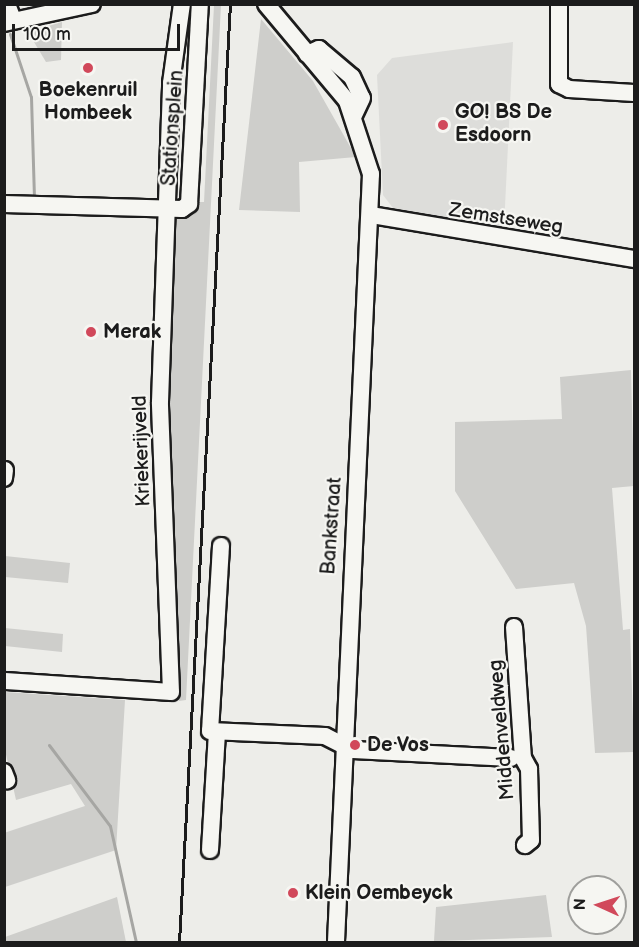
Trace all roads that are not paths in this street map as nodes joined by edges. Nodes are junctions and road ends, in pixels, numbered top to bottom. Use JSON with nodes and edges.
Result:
{"nodes":[{"id":1,"x":92,"y":4,"type":"edge"},
{"id":2,"x":182,"y":4,"type":"edge"},
{"id":3,"x":200,"y":4,"type":"edge"},
{"id":4,"x":267,"y":4,"type":"edge"},
{"id":5,"x":559,"y":4,"type":"edge"},
{"id":6,"x":8,"y":16,"type":"edge"},
{"id":7,"x":634,"y":93,"type":"edge"},
{"id":8,"x":4,"y":204,"type":"edge"},
{"id":9,"x":166,"y":209,"type":"junction"},
{"id":10,"x":371,"y":215,"type":"junction"},
{"id":11,"x":634,"y":258,"type":"edge"},
{"id":12,"x":221,"y":546,"type":"dead end"},
{"id":13,"x":514,"y":627,"type":"dead end"},
{"id":14,"x":4,"y":681,"type":"edge"},
{"id":15,"x":217,"y":732,"type":"junction"},
{"id":16,"x":341,"y":747,"type":"junction"},
{"id":17,"x":511,"y":758,"type":"dead end"},
{"id":18,"x":525,"y":845,"type":"dead end"},
{"id":19,"x":210,"y":850,"type":"dead end"},
{"id":20,"x":336,"y":942,"type":"edge"}],
"edges":[{"from":1,"to":6,"type":"street"},
{"from":2,"to":9,"type":"street","name":"Stationsplein"},
{"from":3,"to":9,"type":"street","name":"Stationsplein"},
{"from":4,"to":10,"type":"street","name":"Bankstraat"},
{"from":5,"to":7,"type":"street"},
{"from":8,"to":9,"type":"street"},
{"from":9,"to":14,"type":"street","name":"Kriekerijveld"},
{"from":10,"to":11,"type":"street","name":"Zemstseweg"},
{"from":10,"to":16,"type":"street","name":"Bankstraat"},
{"from":12,"to":15,"type":"street"},
{"from":13,"to":18,"type":"street","name":"Middenveldweg"},
{"from":15,"to":16,"type":"street","name":"Middenveldweg"},
{"from":15,"to":19,"type":"street"},
{"from":16,"to":17,"type":"street","name":"Middenveldweg"},
{"from":16,"to":20,"type":"street","name":"Bankstraat"}]}
